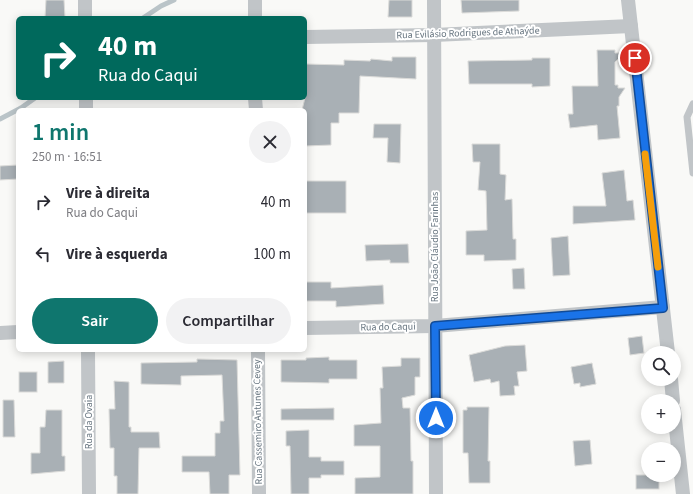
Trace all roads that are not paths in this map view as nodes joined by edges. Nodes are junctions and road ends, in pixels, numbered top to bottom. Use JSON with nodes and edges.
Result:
{"nodes":[{"id":1,"x":85,"y":0,"type":"edge"},
{"id":2,"x":255,"y":0,"type":"edge"},
{"id":3,"x":434,"y":0,"type":"edge"},
{"id":4,"x":628,"y":0,"type":"edge"},
{"id":5,"x":86,"y":16,"type":"edge"},
{"id":6,"x":255,"y":16,"type":"edge"},
{"id":7,"x":631,"y":26,"type":"junction"},
{"id":8,"x":434,"y":35,"type":"junction"},
{"id":9,"x":307,"y":37,"type":"edge"},
{"id":10,"x":693,"y":104,"type":"edge"},
{"id":11,"x":693,"y":173,"type":"edge"},
{"id":12,"x":663,"y":308,"type":"junction"},
{"id":13,"x":435,"y":326,"type":"junction"},
{"id":14,"x":307,"y":328,"type":"edge"},
{"id":15,"x":16,"y":332,"type":"edge"},
{"id":16,"x":0,"y":333,"type":"edge"},
{"id":17,"x":667,"y":346,"type":"edge"},
{"id":18,"x":88,"y":352,"type":"edge"},
{"id":19,"x":258,"y":352,"type":"edge"},
{"id":20,"x":677,"y":434,"type":"edge"},
{"id":21,"x":89,"y":494,"type":"edge"},
{"id":22,"x":259,"y":494,"type":"edge"},
{"id":23,"x":436,"y":494,"type":"edge"},
{"id":24,"x":683,"y":494,"type":"edge"}],
"edges":[{"from":1,"to":5,"type":"street"},
{"from":2,"to":6,"type":"street"},
{"from":3,"to":8,"type":"street","name":"Rua João Cláudio Farinhas"},
{"from":4,"to":7,"type":"street"},
{"from":7,"to":8,"type":"street","name":"Rua Evilásio Rodrigues de Athaýde"},
{"from":7,"to":12,"type":"street"},
{"from":8,"to":9,"type":"street","name":"Rua Evilásio Rodrigues de Athaýde"},
{"from":8,"to":13,"type":"street","name":"Rua João Cláudio Farinhas"},
{"from":10,"to":11,"type":"lane"},
{"from":12,"to":13,"type":"street","name":"Rua do Caqui"},
{"from":12,"to":17,"type":"street"},
{"from":13,"to":14,"type":"street","name":"Rua do Caqui"},
{"from":13,"to":23,"type":"street","name":"Rua João Cláudio Farinhas"},
{"from":15,"to":16,"type":"street"},
{"from":18,"to":21,"type":"street","name":"Rua da Ovaia"},
{"from":19,"to":22,"type":"street","name":"Rua Cassemiro Antunes Cevey"},
{"from":20,"to":24,"type":"street"}]}
